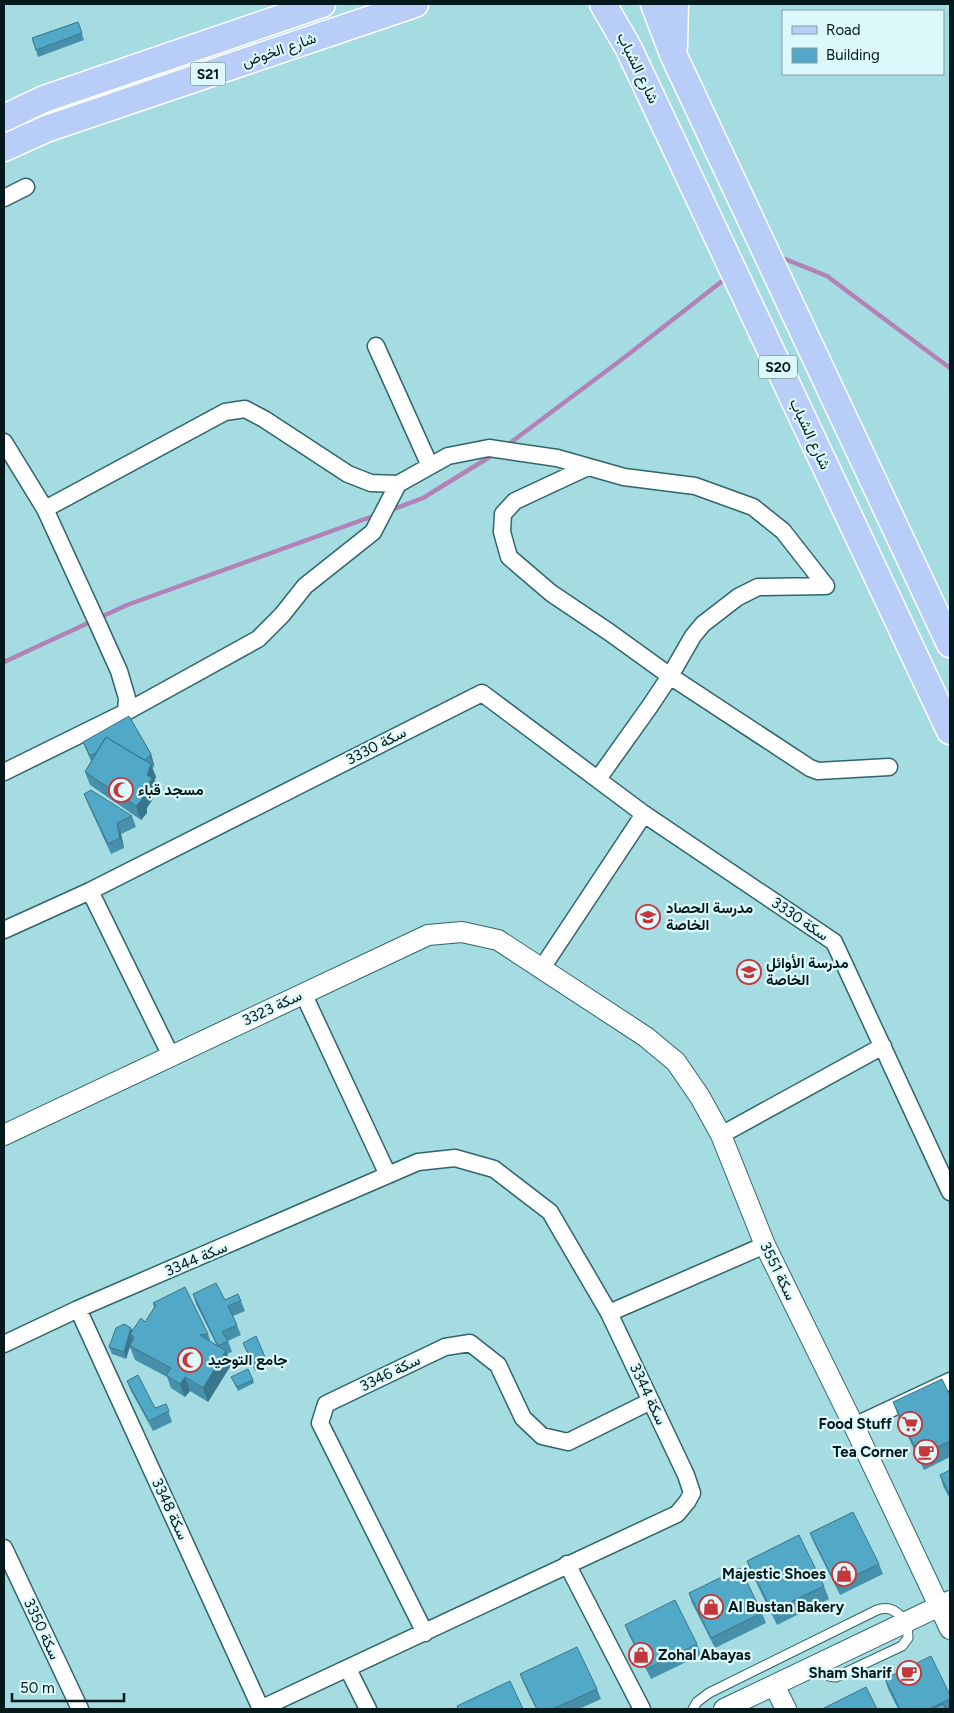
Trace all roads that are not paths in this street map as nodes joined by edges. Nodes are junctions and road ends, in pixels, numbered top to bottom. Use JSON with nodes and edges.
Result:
{"nodes":[{"id":1,"x":322,"y":4,"type":"edge"},
{"id":2,"x":415,"y":4,"type":"edge"},
{"id":3,"x":603,"y":4,"type":"edge"},
{"id":4,"x":654,"y":4,"type":"edge"},
{"id":5,"x":676,"y":4,"type":"edge"},
{"id":6,"x":260,"y":14,"type":"edge"},
{"id":7,"x":673,"y":54,"type":"junction"},
{"id":8,"x":4,"y":118,"type":"edge"},
{"id":9,"x":4,"y":148,"type":"edge"},
{"id":10,"x":26,"y":187,"type":"dead end"},
{"id":11,"x":4,"y":198,"type":"edge"},
{"id":12,"x":376,"y":346,"type":"dead end"},
{"id":13,"x":4,"y":442,"type":"edge"},
{"id":14,"x":430,"y":466,"type":"junction"},
{"id":15,"x":588,"y":467,"type":"junction"},
{"id":16,"x":398,"y":484,"type":"junction"},
{"id":17,"x":45,"y":509,"type":"junction"},
{"id":18,"x":950,"y":644,"type":"edge"},
{"id":19,"x":670,"y":676,"type":"junction"},
{"id":20,"x":126,"y":712,"type":"junction"},
{"id":21,"x":950,"y":731,"type":"edge"},
{"id":22,"x":889,"y":767,"type":"dead end"},
{"id":23,"x":4,"y":772,"type":"edge"},
{"id":24,"x":598,"y":779,"type":"junction"},
{"id":25,"x":644,"y":814,"type":"junction"},
{"id":26,"x":90,"y":891,"type":"junction"},
{"id":27,"x":4,"y":930,"type":"edge"},
{"id":28,"x":542,"y":968,"type":"junction"},
{"id":29,"x":303,"y":993,"type":"junction"},
{"id":30,"x":883,"y":1046,"type":"junction"},
{"id":31,"x":171,"y":1056,"type":"junction"},
{"id":32,"x":4,"y":1134,"type":"edge"},
{"id":33,"x":721,"y":1134,"type":"junction"},
{"id":34,"x":388,"y":1176,"type":"junction"},
{"id":35,"x":950,"y":1192,"type":"edge"},
{"id":36,"x":765,"y":1245,"type":"junction"},
{"id":37,"x":78,"y":1309,"type":"junction"},
{"id":38,"x":610,"y":1313,"type":"junction"},
{"id":39,"x":4,"y":1344,"type":"edge"},
{"id":40,"x":950,"y":1381,"type":"edge"},
{"id":41,"x":651,"y":1401,"type":"junction"},
{"id":42,"x":854,"y":1426,"type":"junction"},
{"id":43,"x":4,"y":1548,"type":"edge"},
{"id":44,"x":567,"y":1564,"type":"junction"},
{"id":45,"x":945,"y":1603,"type":"edge"},
{"id":46,"x":907,"y":1622,"type":"junction"},
{"id":47,"x":950,"y":1629,"type":"edge"},
{"id":48,"x":425,"y":1633,"type":"junction"},
{"id":49,"x":348,"y":1668,"type":"junction"},
{"id":50,"x":774,"y":1685,"type":"junction"},
{"id":51,"x":745,"y":1704,"type":"edge"},
{"id":52,"x":80,"y":1709,"type":"edge"},
{"id":53,"x":261,"y":1709,"type":"edge"},
{"id":54,"x":368,"y":1709,"type":"edge"},
{"id":55,"x":642,"y":1709,"type":"edge"},
{"id":56,"x":693,"y":1709,"type":"edge"},
{"id":57,"x":724,"y":1709,"type":"edge"},
{"id":58,"x":786,"y":1709,"type":"edge"}],
"edges":[{"from":1,"to":6,"type":"main road","name":"شارع الخوض","number":"S21"},
{"from":2,"to":9,"type":"main road","name":"شارع الخوض","number":"S21"},
{"from":3,"to":21,"type":"main road","name":"شارع الشباب","number":"S20"},
{"from":4,"to":7,"type":"main road","number":"S20"},
{"from":5,"to":7,"type":"main road"},
{"from":6,"to":8,"type":"main road","name":"شارع الخوض","number":"S21"},
{"from":7,"to":18,"type":"main road","number":"S20"},
{"from":10,"to":11,"type":"street"},
{"from":12,"to":14,"type":"street"},
{"from":13,"to":17,"type":"street"},
{"from":14,"to":15,"type":"street"},
{"from":14,"to":16,"type":"street"},
{"from":15,"to":19,"type":"street"},
{"from":15,"to":19,"type":"street"},
{"from":16,"to":17,"type":"street"},
{"from":16,"to":20,"type":"street"},
{"from":17,"to":20,"type":"street"},
{"from":19,"to":22,"type":"street"},
{"from":19,"to":24,"type":"street"},
{"from":20,"to":23,"type":"street"},
{"from":24,"to":25,"type":"street","name":"سكة 3330"},
{"from":24,"to":26,"type":"street","name":"سكة 3330"},
{"from":25,"to":28,"type":"street"},
{"from":25,"to":30,"type":"street","name":"سكة 3330"},
{"from":26,"to":27,"type":"street","name":"سكة 3330"},
{"from":26,"to":31,"type":"street"},
{"from":28,"to":29,"type":"street","name":"سكة 3323"},
{"from":28,"to":33,"type":"street","name":"سكة 3551"},
{"from":29,"to":31,"type":"street","name":"سكة 3323"},
{"from":29,"to":34,"type":"street"},
{"from":30,"to":33,"type":"street"},
{"from":30,"to":35,"type":"street","name":"سكة 3330"},
{"from":31,"to":32,"type":"street","name":"سكة 3323"},
{"from":33,"to":36,"type":"street","name":"سكة 3551"},
{"from":34,"to":37,"type":"street","name":"سكة 3344"},
{"from":34,"to":38,"type":"street","name":"سكة 3344"},
{"from":36,"to":38,"type":"street"},
{"from":36,"to":42,"type":"street","name":"سكة 3551"},
{"from":37,"to":39,"type":"street","name":"سكة 3344"},
{"from":37,"to":53,"type":"street","name":"سكة 3348"},
{"from":38,"to":41,"type":"street","name":"سكة 3344"},
{"from":40,"to":42,"type":"street"},
{"from":41,"to":44,"type":"street","name":"سكة 3344"},
{"from":41,"to":48,"type":"street","name":"سكة 3346"},
{"from":42,"to":45,"type":"street","name":"سكة 3551"},
{"from":43,"to":52,"type":"street","name":"سكة 3350"},
{"from":44,"to":48,"type":"street"},
{"from":44,"to":55,"type":"street"},
{"from":45,"to":46,"type":"street"},
{"from":45,"to":47,"type":"street","name":"سكة 3551"},
{"from":46,"to":50,"type":"street"},
{"from":46,"to":56,"type":"lane"},
{"from":48,"to":49,"type":"street"},
{"from":49,"to":53,"type":"street"},
{"from":49,"to":54,"type":"street"},
{"from":50,"to":51,"type":"street"},
{"from":50,"to":58,"type":"street"},
{"from":51,"to":57,"type":"street"}]}
